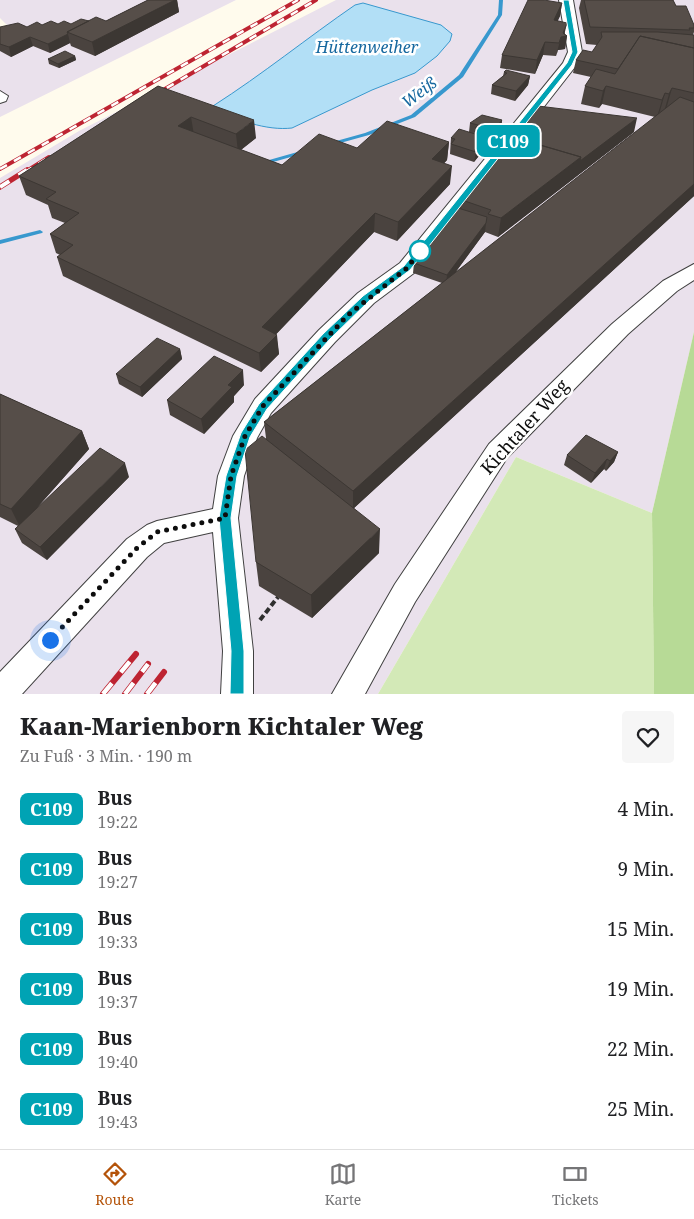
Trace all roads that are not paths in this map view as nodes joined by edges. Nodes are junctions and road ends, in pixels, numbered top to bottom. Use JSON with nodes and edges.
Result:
{"nodes":[{"id":1,"x":566,"y":0,"type":"edge"},
{"id":2,"x":694,"y":271,"type":"edge"},
{"id":3,"x":225,"y":518,"type":"junction"},
{"id":4,"x":1,"y":694,"type":"edge"},
{"id":5,"x":237,"y":694,"type":"edge"},
{"id":6,"x":348,"y":694,"type":"edge"}],
"edges":[{"from":1,"to":3,"type":"street"},
{"from":2,"to":6,"type":"street","name":"Kichtaler Weg"},
{"from":3,"to":4,"type":"street"},
{"from":3,"to":5,"type":"street"}]}
